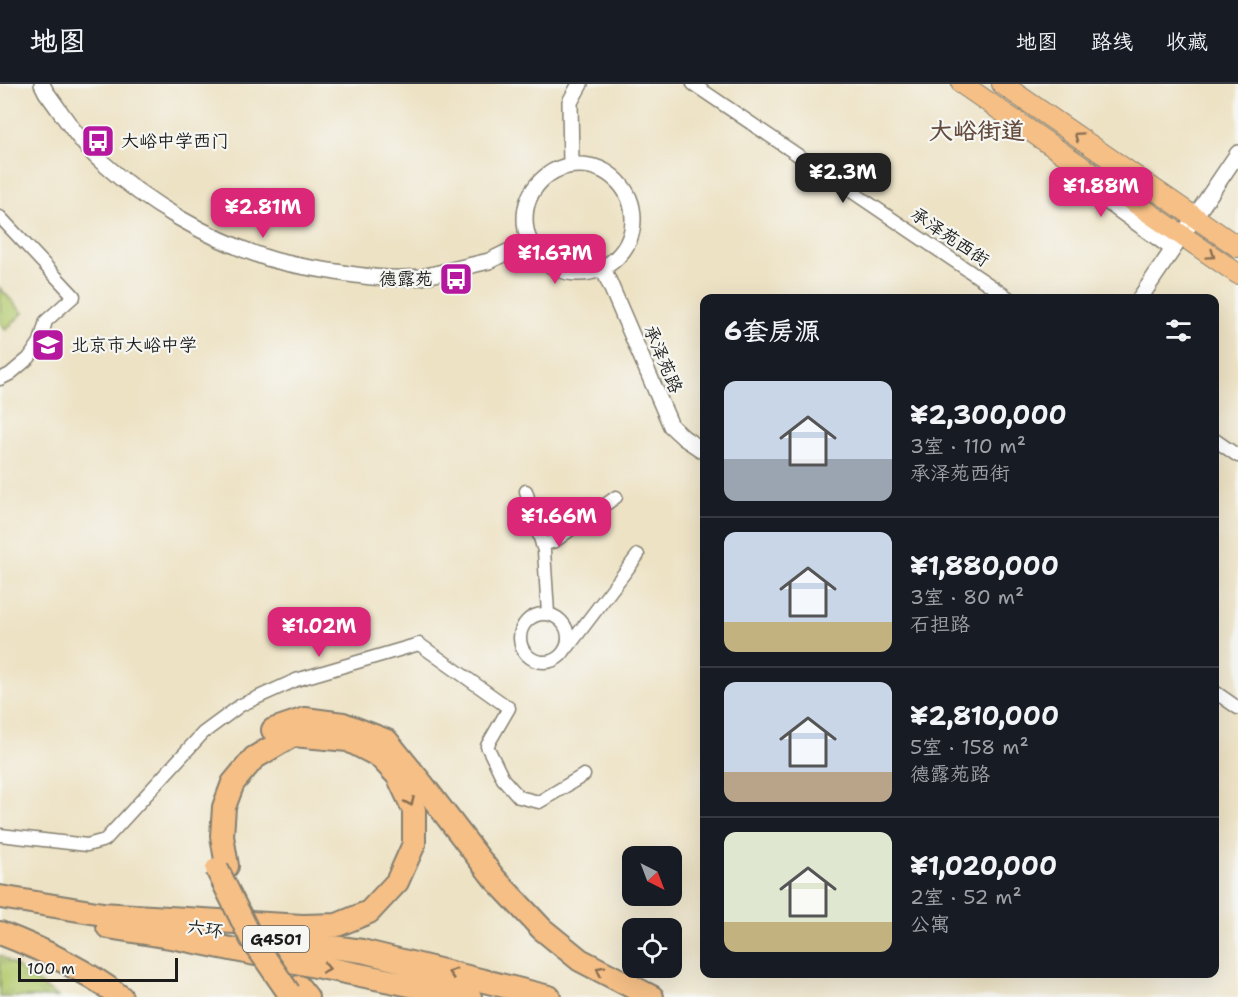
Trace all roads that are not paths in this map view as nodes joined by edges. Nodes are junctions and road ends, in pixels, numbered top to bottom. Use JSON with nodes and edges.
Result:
{"nodes":[{"id":1,"x":42,"y":84,"type":"edge"},
{"id":2,"x":580,"y":84,"type":"edge"},
{"id":3,"x":693,"y":84,"type":"edge"},
{"id":4,"x":962,"y":84,"type":"edge"},
{"id":5,"x":1002,"y":84,"type":"edge"},
{"id":6,"x":1238,"y":153,"type":"edge"},
{"id":7,"x":572,"y":165,"type":"junction"},
{"id":8,"x":0,"y":217,"type":"edge"},
{"id":9,"x":1195,"y":217,"type":"junction"},
{"id":10,"x":530,"y":241,"type":"junction"},
{"id":11,"x":1178,"y":242,"type":"junction"},
{"id":12,"x":1238,"y":247,"type":"edge"},
{"id":13,"x":603,"y":268,"type":"junction"},
{"id":14,"x":1238,"y":274,"type":"edge"},
{"id":15,"x":1003,"y":294,"type":"edge"},
{"id":16,"x":1143,"y":294,"type":"edge"},
{"id":17,"x":0,"y":379,"type":"edge"},
{"id":18,"x":1219,"y":443,"type":"edge"},
{"id":19,"x":700,"y":449,"type":"edge"},
{"id":20,"x":1238,"y":456,"type":"edge"},
{"id":21,"x":526,"y":491,"type":"dead end"},
{"id":22,"x":616,"y":496,"type":"dead end"},
{"id":23,"x":542,"y":545,"type":"junction"},
{"id":24,"x":638,"y":555,"type":"dead end"},
{"id":25,"x":548,"y":613,"type":"junction"},
{"id":26,"x":565,"y":650,"type":"junction"},
{"id":27,"x":1219,"y":695,"type":"edge"},
{"id":28,"x":1238,"y":708,"type":"edge"},
{"id":29,"x":584,"y":776,"type":"dead end"},
{"id":30,"x":0,"y":835,"type":"edge"},
{"id":31,"x":222,"y":868,"type":"junction"},
{"id":32,"x":0,"y":897,"type":"edge"},
{"id":33,"x":0,"y":909,"type":"edge"},
{"id":34,"x":101,"y":914,"type":"junction"},
{"id":35,"x":0,"y":933,"type":"edge"},
{"id":36,"x":296,"y":994,"type":"edge"},
{"id":37,"x":120,"y":997,"type":"edge"},
{"id":38,"x":470,"y":997,"type":"edge"},
{"id":39,"x":549,"y":997,"type":"edge"},
{"id":40,"x":652,"y":997,"type":"edge"}],
"edges":[{"from":1,"to":10,"type":"street"},
{"from":2,"to":7,"type":"street"},
{"from":3,"to":15,"type":"street","name":"承泽苑西街"},
{"from":4,"to":11,"type":"main road"},
{"from":9,"to":5,"type":"main road","one_way":true},
{"from":6,"to":9,"type":"street"},
{"from":7,"to":10,"type":"street"},
{"from":7,"to":13,"type":"street"},
{"from":8,"to":17,"type":"street"},
{"from":9,"to":11,"type":"street"},
{"from":9,"to":12,"type":"main road"},
{"from":10,"to":13,"type":"street"},
{"from":11,"to":14,"type":"main road","one_way":true},
{"from":11,"to":16,"type":"street"},
{"from":13,"to":19,"type":"street","name":"承泽苑路"},
{"from":18,"to":20,"type":"street"},
{"from":21,"to":23,"type":"street"},
{"from":22,"to":23,"type":"street"},
{"from":23,"to":25,"type":"street"},
{"from":24,"to":26,"type":"street"},
{"from":25,"to":26,"type":"street"},
{"from":25,"to":26,"type":"street"},
{"from":27,"to":28,"type":"street"},
{"from":29,"to":30,"type":"street"},
{"from":31,"to":34,"type":"highway","one_way":true},
{"from":31,"to":36,"type":"highway"},
{"from":40,"to":31,"type":"highway","one_way":true},
{"from":32,"to":34,"type":"highway","name":"六环","number":"G4501"},
{"from":33,"to":38,"type":"highway","name":"六环","number":"G4501","one_way":true},
{"from":39,"to":34,"type":"highway","name":"六环","number":"G4501","one_way":true},
{"from":35,"to":37,"type":"highway"}]}
